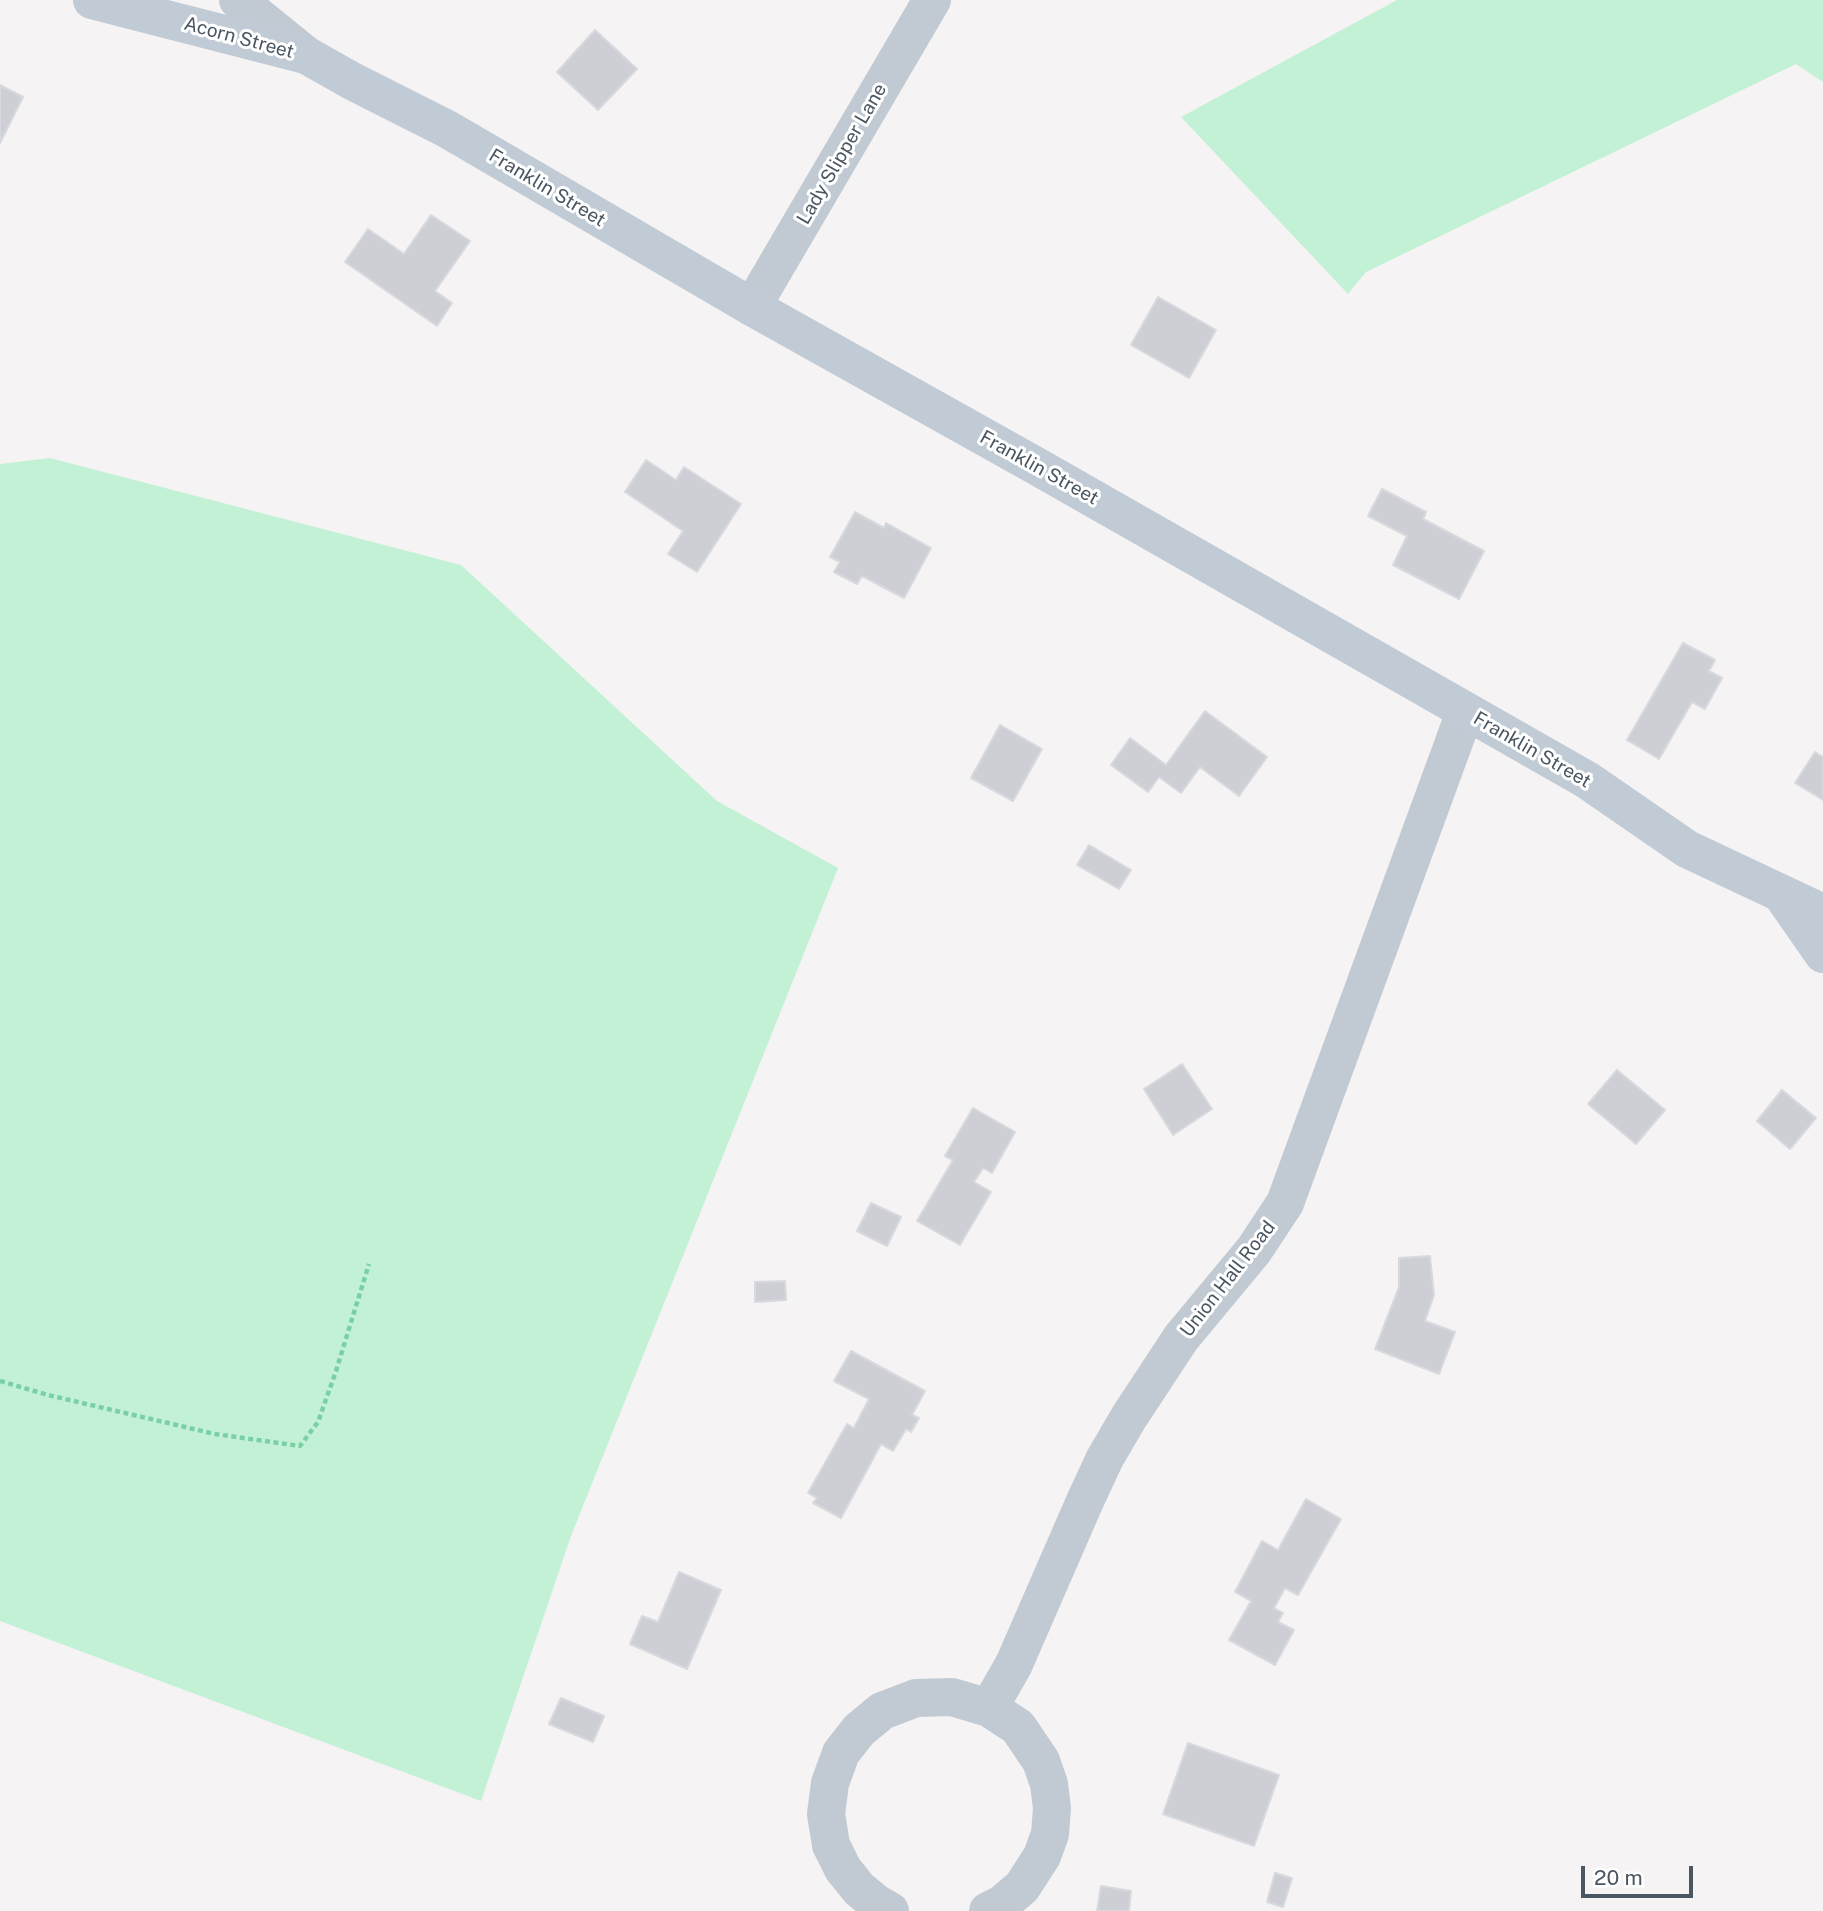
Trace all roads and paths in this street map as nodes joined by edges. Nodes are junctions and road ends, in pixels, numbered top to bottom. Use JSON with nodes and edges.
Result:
{"nodes":[{"id":1,"x":92,"y":0,"type":"edge"},
{"id":2,"x":238,"y":0,"type":"edge"},
{"id":3,"x":932,"y":0,"type":"edge"},
{"id":4,"x":306,"y":55,"type":"junction"},
{"id":5,"x":752,"y":307,"type":"junction"},
{"id":6,"x":1465,"y":712,"type":"junction"},
{"id":7,"x":1782,"y":895,"type":"junction"},
{"id":8,"x":1823,"y":913,"type":"edge"},
{"id":9,"x":1823,"y":954,"type":"edge"},
{"id":10,"x":369,"y":1264,"type":"dead end"},
{"id":11,"x":0,"y":1381,"type":"edge"},
{"id":12,"x":989,"y":1708,"type":"junction"},
{"id":13,"x":890,"y":1911,"type":"edge"},
{"id":14,"x":988,"y":1911,"type":"edge"}],
"edges":[{"from":1,"to":4,"type":"main road","name":"Acorn Street"},
{"from":2,"to":4,"type":"street","name":"Franklin Street"},
{"from":3,"to":5,"type":"street","name":"Lady Slipper Lane"},
{"from":4,"to":5,"type":"main road","name":"Franklin Street"},
{"from":5,"to":6,"type":"main road","name":"Franklin Street"},
{"from":6,"to":7,"type":"main road","name":"Franklin Street"},
{"from":6,"to":12,"type":"street","name":"Union Hall Road"},
{"from":7,"to":8,"type":"main road"},
{"from":7,"to":9,"type":"main road","name":"Franklin Street"},
{"from":10,"to":11,"type":"path"},
{"from":12,"to":13,"type":"street"},
{"from":12,"to":14,"type":"street"}]}
